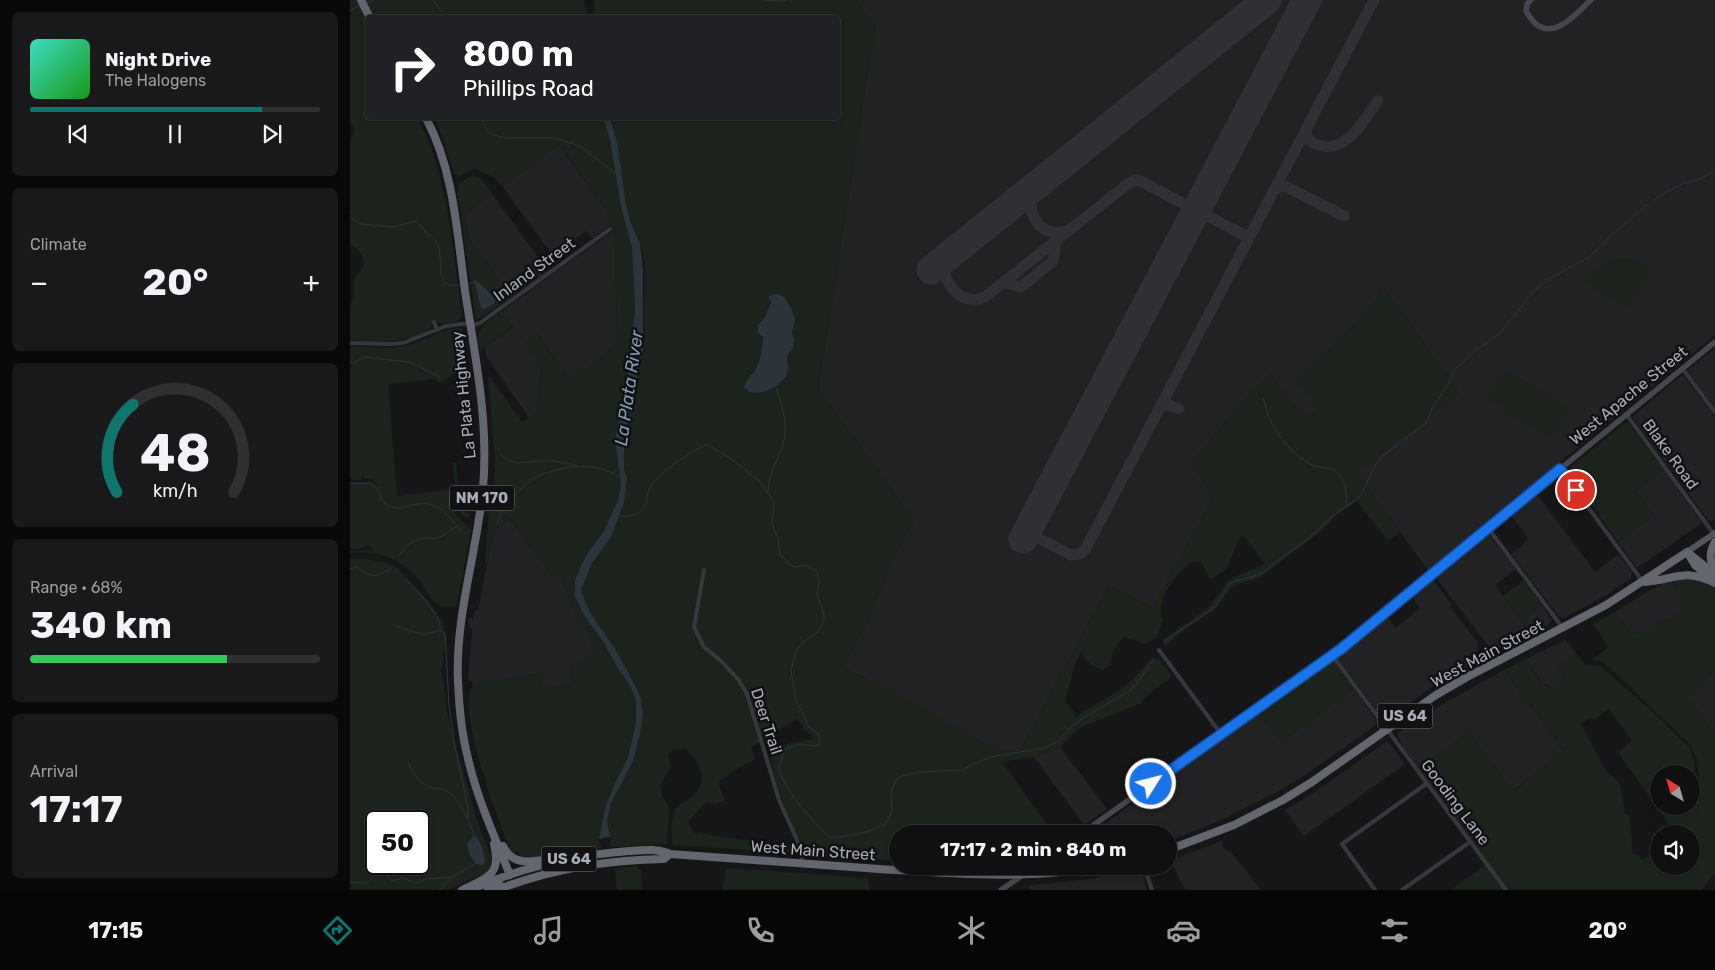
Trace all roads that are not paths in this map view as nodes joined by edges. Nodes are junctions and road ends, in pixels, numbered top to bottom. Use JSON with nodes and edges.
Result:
{"nodes":[{"id":1,"x":361,"y":0,"type":"edge"},
{"id":2,"x":1531,"y":0,"type":"edge"},
{"id":3,"x":1591,"y":0,"type":"edge"},
{"id":4,"x":368,"y":15,"type":"edge"},
{"id":5,"x":427,"y":120,"type":"edge"},
{"id":6,"x":610,"y":229,"type":"dead end"},
{"id":7,"x":434,"y":322,"type":"dead end"},
{"id":8,"x":470,"y":324,"type":"junction"},
{"id":9,"x":437,"y":330,"type":"junction"},
{"id":10,"x":1715,"y":342,"type":"edge"},
{"id":11,"x":350,"y":343,"type":"edge"},
{"id":12,"x":1682,"y":368,"type":"junction"},
{"id":13,"x":1715,"y":412,"type":"edge"},
{"id":14,"x":1626,"y":414,"type":"junction"},
{"id":15,"x":1560,"y":469,"type":"junction"},
{"id":16,"x":1488,"y":528,"type":"junction"},
{"id":17,"x":1714,"y":532,"type":"edge"},
{"id":18,"x":1715,"y":542,"type":"edge"},
{"id":19,"x":1687,"y":552,"type":"junction"},
{"id":20,"x":1715,"y":569,"type":"edge"},
{"id":21,"x":704,"y":570,"type":"dead end"},
{"id":22,"x":1715,"y":574,"type":"edge"},
{"id":23,"x":1643,"y":582,"type":"junction"},
{"id":24,"x":1715,"y":582,"type":"edge"},
{"id":25,"x":1563,"y":628,"type":"junction"},
{"id":26,"x":1158,"y":650,"type":"dead end"},
{"id":27,"x":1332,"y":656,"type":"junction"},
{"id":28,"x":1386,"y":729,"type":"junction"},
{"id":29,"x":1221,"y":734,"type":"junction"},
{"id":30,"x":1426,"y":784,"type":"junction"},
{"id":31,"x":487,"y":815,"type":"junction"},
{"id":32,"x":1094,"y":825,"type":"edge"},
{"id":33,"x":1470,"y":842,"type":"junction"},
{"id":34,"x":1177,"y":847,"type":"edge"},
{"id":35,"x":670,"y":854,"type":"junction"},
{"id":36,"x":593,"y":855,"type":"junction"},
{"id":37,"x":802,"y":863,"type":"junction"},
{"id":38,"x":889,"y":869,"type":"edge"},
{"id":39,"x":549,"y":874,"type":"junction"},
{"id":40,"x":510,"y":875,"type":"junction"},
{"id":41,"x":1022,"y":875,"type":"edge"},
{"id":42,"x":1147,"y":875,"type":"edge"},
{"id":43,"x":462,"y":890,"type":"edge"},
{"id":44,"x":470,"y":890,"type":"edge"},
{"id":45,"x":488,"y":890,"type":"edge"},
{"id":46,"x":496,"y":890,"type":"edge"},
{"id":47,"x":1001,"y":890,"type":"edge"},
{"id":48,"x":1152,"y":890,"type":"edge"},
{"id":49,"x":1375,"y":890,"type":"edge"},
{"id":50,"x":1402,"y":890,"type":"edge"},
{"id":51,"x":1506,"y":890,"type":"edge"}],
"edges":[{"from":1,"to":4,"type":"highway"},
{"from":2,"to":3,"type":"main road"},
{"from":5,"to":8,"type":"highway","name":"La Plata Highway","number":"NM 170"},
{"from":6,"to":8,"type":"street","name":"Inland Street"},
{"from":7,"to":9,"type":"street"},
{"from":8,"to":9,"type":"street","name":"Inland Street"},
{"from":8,"to":31,"type":"highway","name":"La Plata Highway","number":"NM 170"},
{"from":9,"to":11,"type":"street","name":"Inland Street"},
{"from":10,"to":12,"type":"main road","name":"West Apache Street"},
{"from":12,"to":13,"type":"street"},
{"from":12,"to":14,"type":"main road","name":"West Apache Street"},
{"from":14,"to":15,"type":"main road","name":"West Apache Street"},
{"from":14,"to":17,"type":"street","name":"Blake Road"},
{"from":15,"to":16,"type":"main road","name":"West Apache Street"},
{"from":15,"to":23,"type":"street"},
{"from":16,"to":25,"type":"street"},
{"from":16,"to":27,"type":"main road","name":"West Apache Street"},
{"from":17,"to":19,"type":"main road","name":"West Main Street"},
{"from":18,"to":20,"type":"highway"},
{"from":19,"to":22,"type":"highway"},
{"from":19,"to":23,"type":"highway","name":"West Main Street","number":"US 64"},
{"from":19,"to":24,"type":"highway"},
{"from":21,"to":37,"type":"street","name":"Deer Trail"},
{"from":23,"to":24,"type":"highway","number":"US 64"},
{"from":23,"to":25,"type":"highway","name":"West Main Street","number":"US 64"},
{"from":25,"to":28,"type":"highway","name":"West Main Street","number":"US 64"},
{"from":26,"to":29,"type":"street"},
{"from":27,"to":28,"type":"street","name":"Gooding Lane"},
{"from":27,"to":29,"type":"main road","name":"West Apache Street"},
{"from":28,"to":30,"type":"street","name":"Gooding Lane"},
{"from":28,"to":34,"type":"highway","name":"West Main Street","number":"US 64"},
{"from":29,"to":32,"type":"main road","name":"West Apache Street"},
{"from":30,"to":33,"type":"street","name":"Gooding Lane"},
{"from":30,"to":49,"type":"street"},
{"from":31,"to":36,"type":"highway"},
{"from":31,"to":40,"type":"highway","name":"La Plata Highway","number":"NM 170"},
{"from":31,"to":43,"type":"highway"},
{"from":33,"to":50,"type":"street"},
{"from":33,"to":51,"type":"street","name":"Gooding Lane"},
{"from":35,"to":36,"type":"highway","name":"West Main Street","number":"US 64"},
{"from":35,"to":37,"type":"highway","name":"West Main Street","number":"US 64"},
{"from":35,"to":39,"type":"highway","name":"West Main Street","number":"US 64"},
{"from":36,"to":40,"type":"highway","name":"West Main Street","number":"US 64"},
{"from":37,"to":38,"type":"highway","name":"West Main Street","number":"US 64"},
{"from":39,"to":40,"type":"highway"},
{"from":39,"to":46,"type":"highway","name":"West Main Street","number":"US 64"},
{"from":40,"to":44,"type":"highway","name":"West Main Street","number":"US 64"},
{"from":40,"to":45,"type":"highway"},
{"from":41,"to":47,"type":"main road"},
{"from":42,"to":48,"type":"street"}]}
